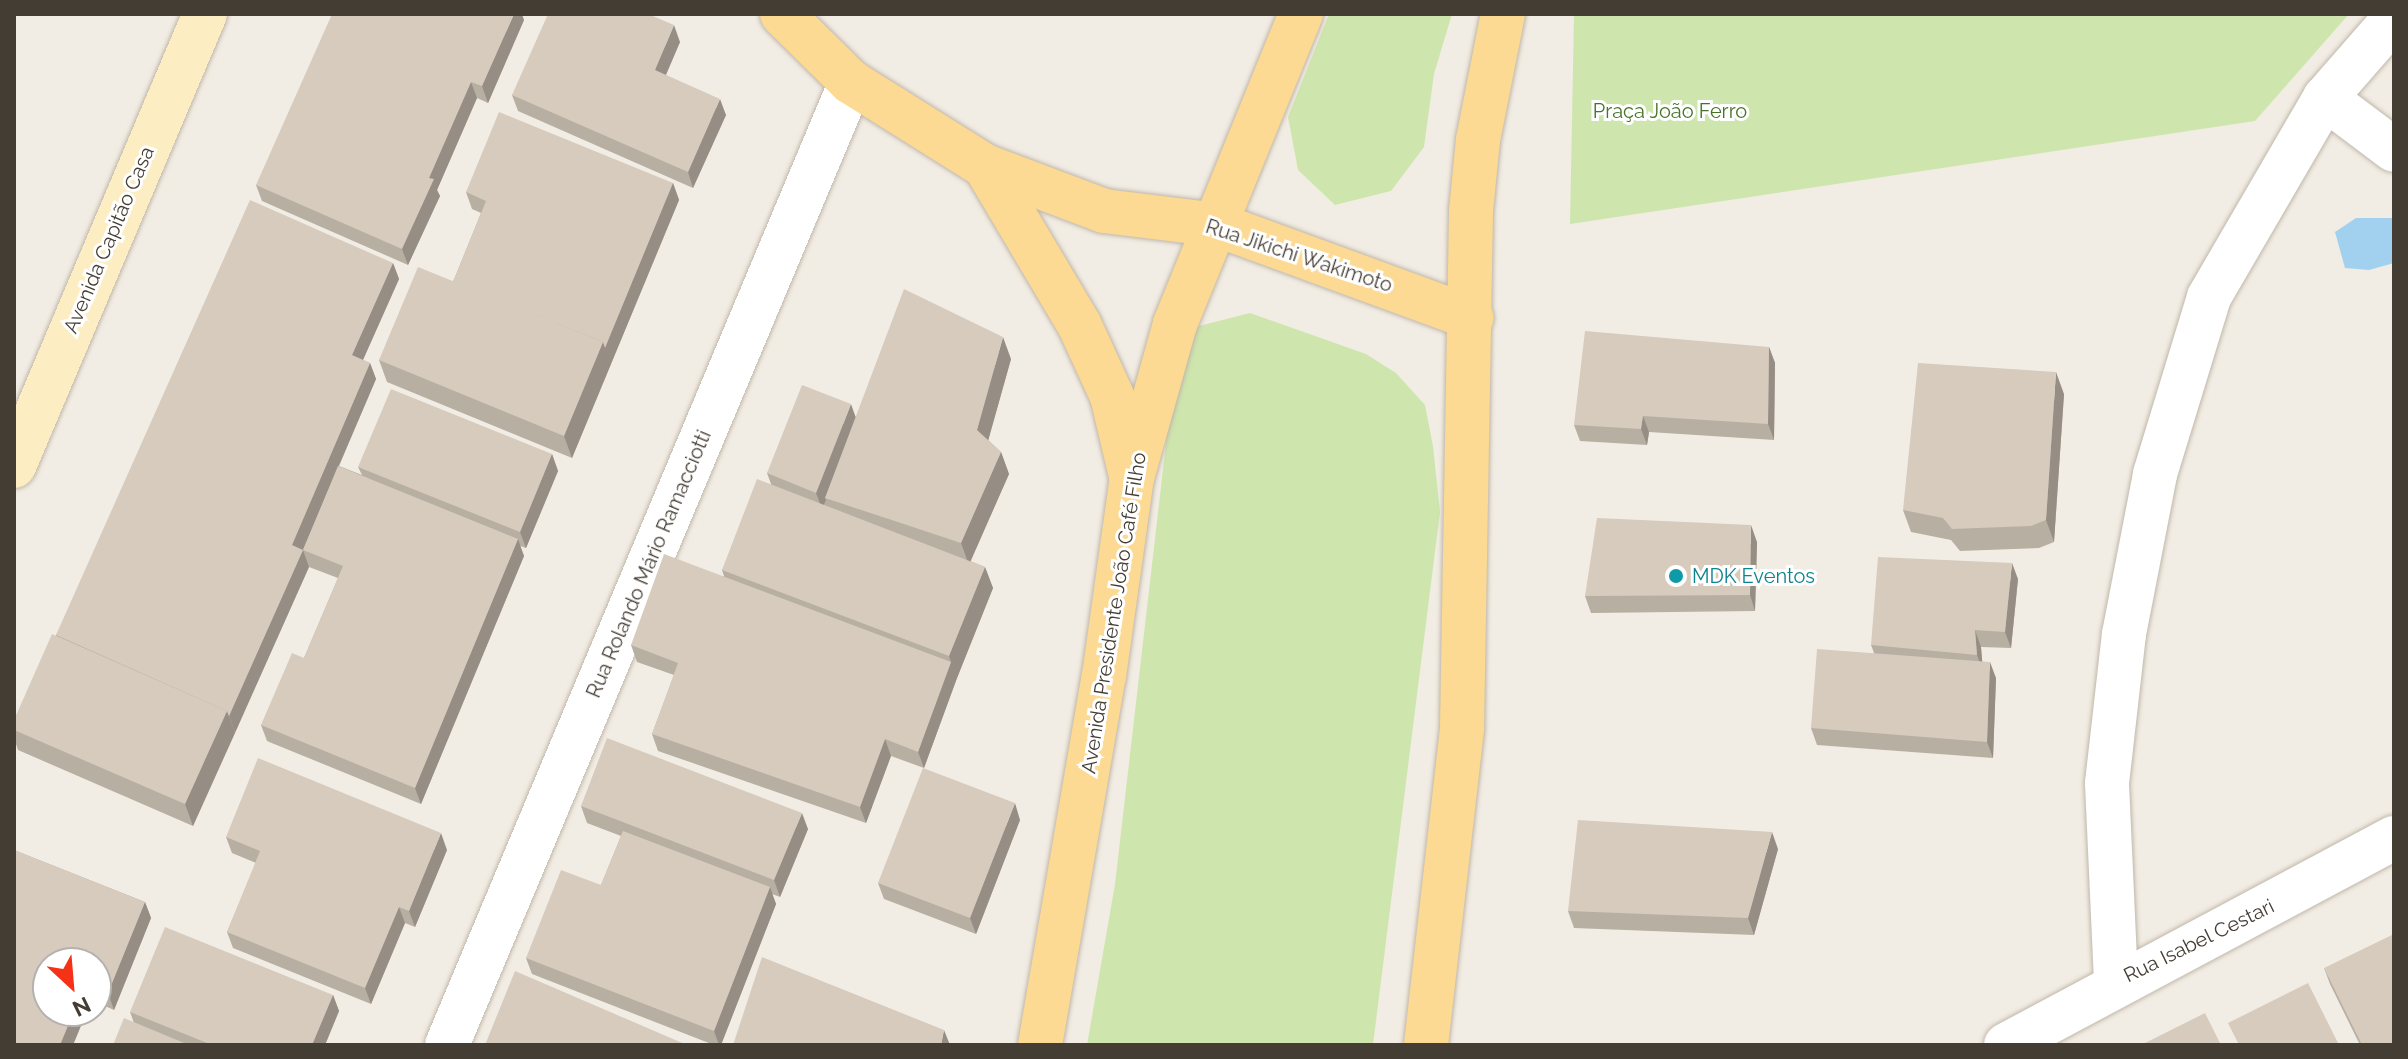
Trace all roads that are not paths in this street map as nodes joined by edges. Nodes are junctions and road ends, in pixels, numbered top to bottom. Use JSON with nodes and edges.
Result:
{"nodes":[{"id":1,"x":205,"y":14,"type":"edge"},
{"id":2,"x":782,"y":14,"type":"edge"},
{"id":3,"x":1301,"y":14,"type":"edge"},
{"id":4,"x":1503,"y":14,"type":"edge"},
{"id":5,"x":2394,"y":19,"type":"edge"},
{"id":6,"x":851,"y":82,"type":"junction"},
{"id":7,"x":2325,"y":98,"type":"junction"},
{"id":8,"x":2394,"y":150,"type":"edge"},
{"id":9,"x":985,"y":166,"type":"junction"},
{"id":10,"x":1218,"y":225,"type":"junction"},
{"id":11,"x":1472,"y":318,"type":"junction"},
{"id":12,"x":14,"y":466,"type":"edge"},
{"id":13,"x":1132,"y":478,"type":"junction"},
{"id":14,"x":2394,"y":838,"type":"edge"},
{"id":15,"x":2116,"y":982,"type":"junction"},
{"id":16,"x":447,"y":1045,"type":"edge"},
{"id":17,"x":1040,"y":1045,"type":"edge"},
{"id":18,"x":1426,"y":1045,"type":"edge"},
{"id":19,"x":2006,"y":1045,"type":"edge"}],
"edges":[{"from":1,"to":12,"type":"main road","name":"Avenida Capitão Casa"},
{"from":2,"to":6,"type":"main road","name":"Rua Jikichi Wakimoto"},
{"from":3,"to":10,"type":"main road","name":"Avenida Presidente João Café Filho"},
{"from":4,"to":11,"type":"main road"},
{"from":5,"to":7,"type":"street"},
{"from":6,"to":9,"type":"main road","name":"Rua Jikichi Wakimoto"},
{"from":6,"to":16,"type":"street","name":"Rua Rolando Mário Ramacciotti"},
{"from":7,"to":8,"type":"street"},
{"from":7,"to":15,"type":"street"},
{"from":9,"to":10,"type":"main road","name":"Rua Jikichi Wakimoto"},
{"from":9,"to":13,"type":"main road","name":"Rua Jikichi Wakimoto"},
{"from":10,"to":11,"type":"main road","name":"Rua Jikichi Wakimoto"},
{"from":10,"to":13,"type":"main road","name":"Avenida Presidente João Café Filho"},
{"from":11,"to":18,"type":"main road"},
{"from":13,"to":17,"type":"main road","name":"Avenida Presidente João Café Filho"},
{"from":14,"to":15,"type":"street","name":"Rua Isabel Cestari"},
{"from":15,"to":19,"type":"street","name":"Rua Isabel Cestari"}]}
